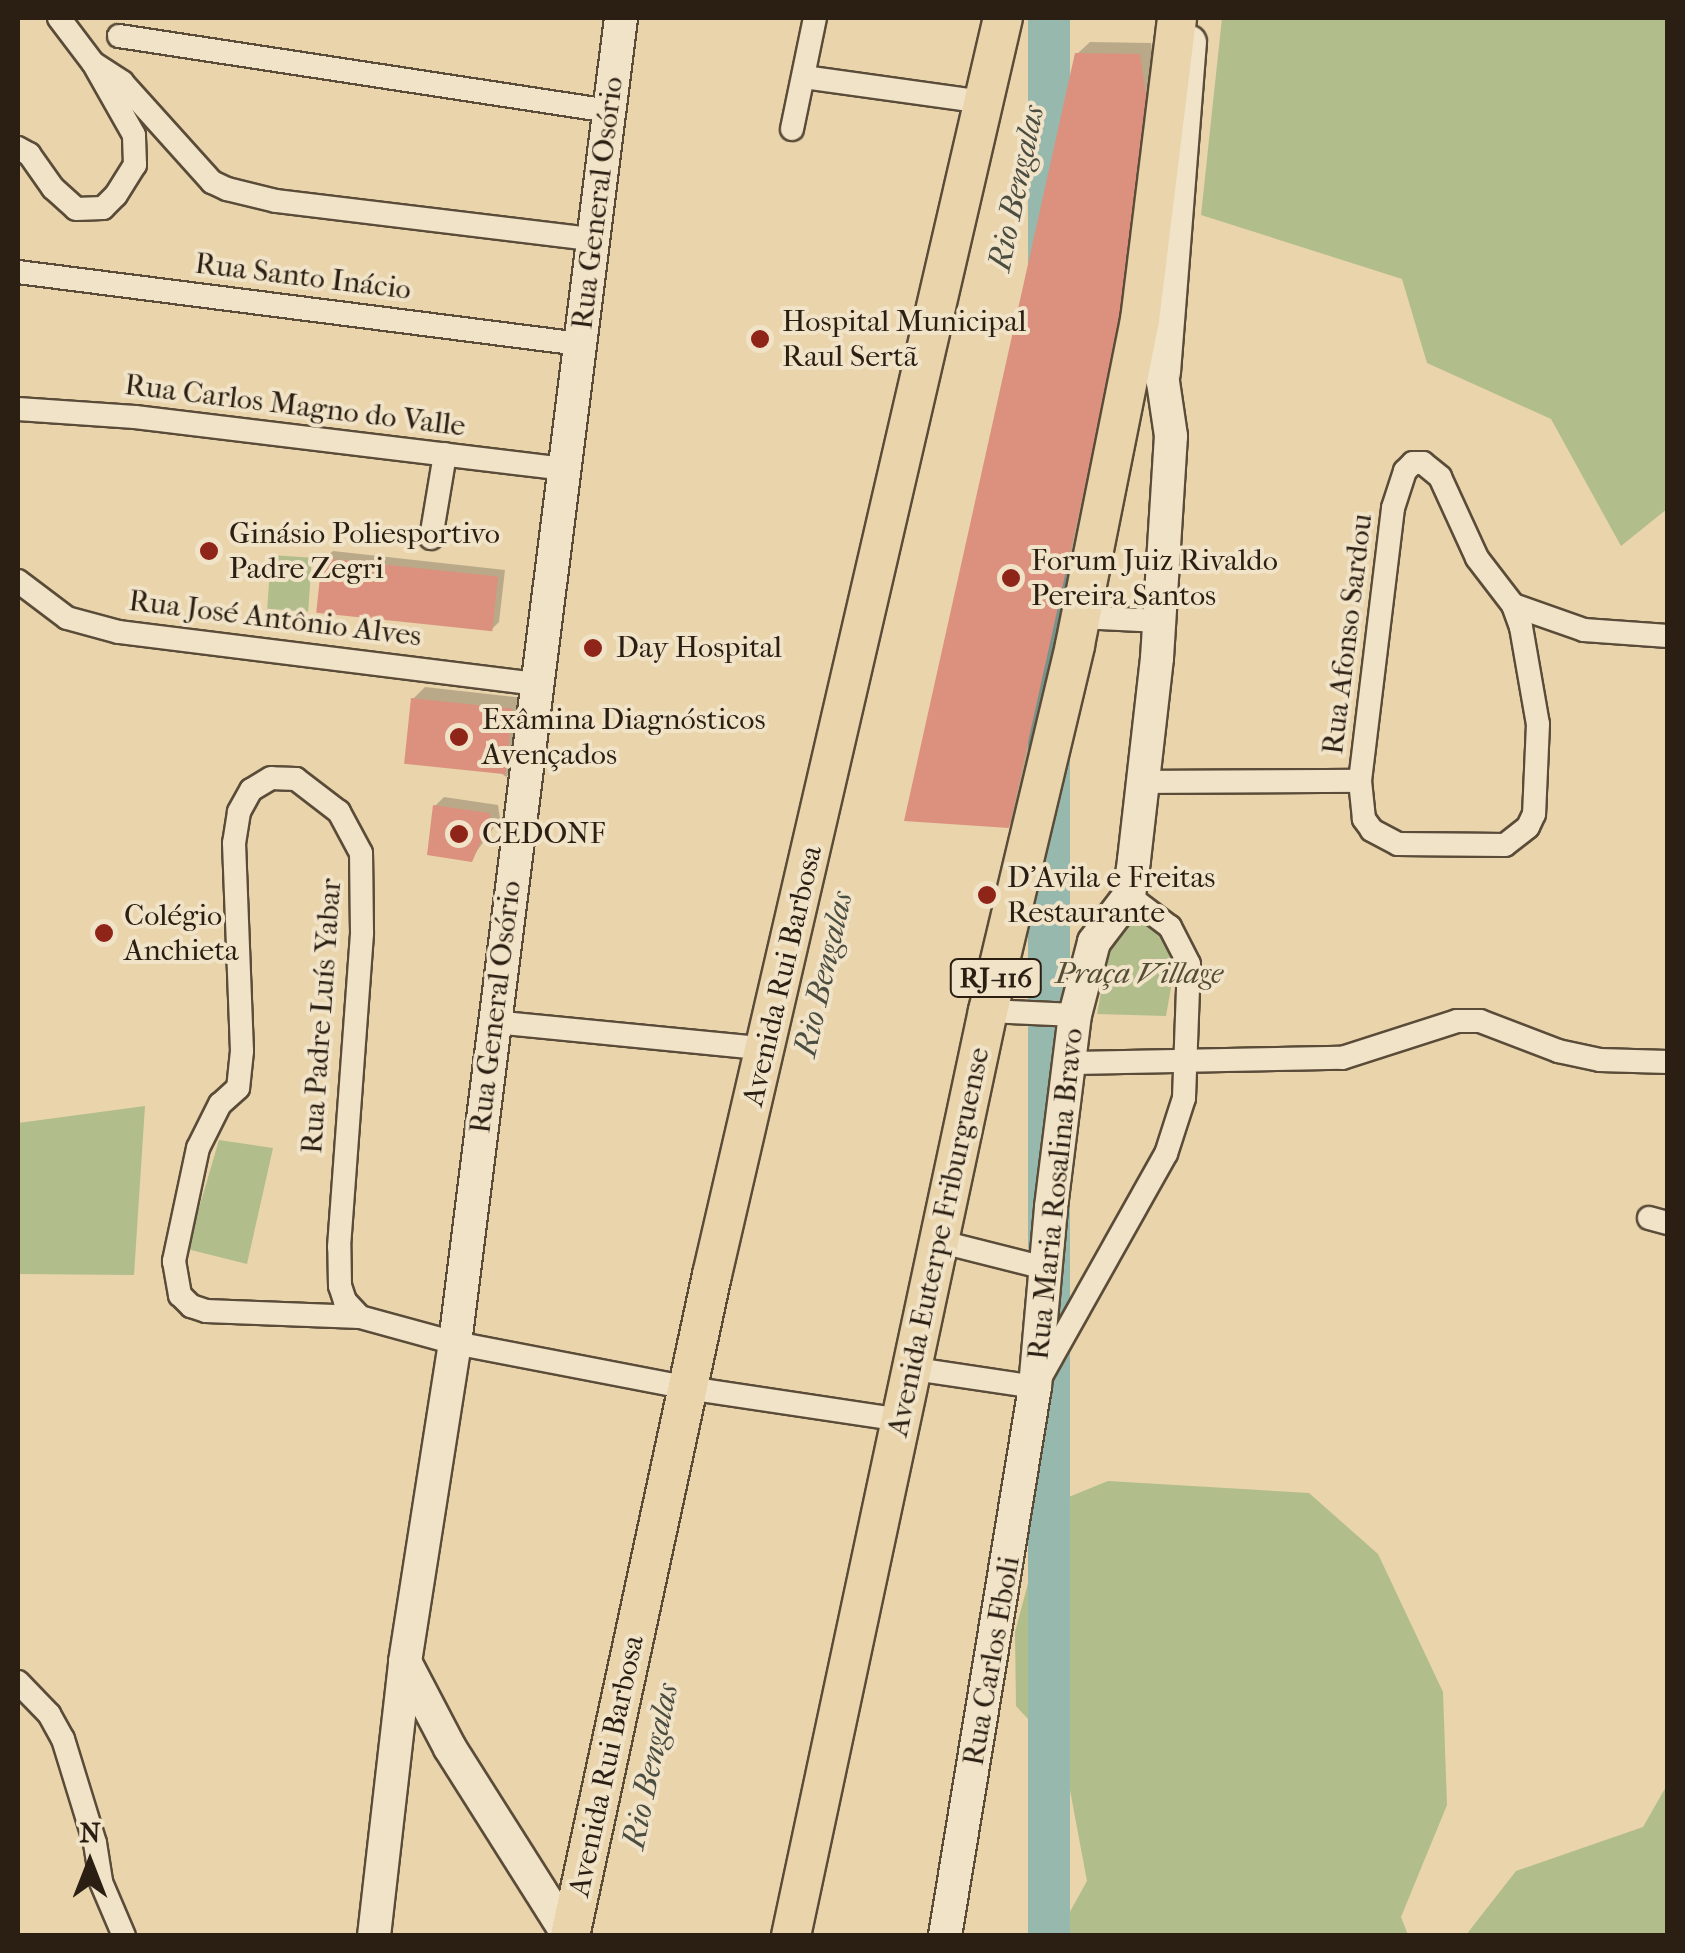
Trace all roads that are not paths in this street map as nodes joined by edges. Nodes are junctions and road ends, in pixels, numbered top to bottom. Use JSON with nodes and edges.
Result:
{"nodes":[{"id":1,"x":59,"y":18,"type":"edge"},
{"id":2,"x":621,"y":18,"type":"edge"},
{"id":3,"x":815,"y":18,"type":"edge"},
{"id":4,"x":1003,"y":18,"type":"edge"},
{"id":5,"x":1150,"y":18,"type":"edge"},
{"id":6,"x":1178,"y":18,"type":"edge"},
{"id":7,"x":1192,"y":18,"type":"edge"},
{"id":8,"x":119,"y":36,"type":"dead end"},
{"id":9,"x":93,"y":63,"type":"junction"},
{"id":10,"x":1172,"y":70,"type":"junction"},
{"id":11,"x":804,"y":78,"type":"junction"},
{"id":12,"x":984,"y":102,"type":"junction"},
{"id":13,"x":611,"y":111,"type":"junction"},
{"id":14,"x":792,"y":129,"type":"dead end"},
{"id":15,"x":18,"y":148,"type":"edge"},
{"id":16,"x":592,"y":239,"type":"junction"},
{"id":17,"x":18,"y":272,"type":"edge"},
{"id":18,"x":1140,"y":320,"type":"junction"},
{"id":19,"x":580,"y":344,"type":"junction"},
{"id":20,"x":1162,"y":382,"type":"junction"},
{"id":21,"x":18,"y":409,"type":"edge"},
{"id":22,"x":445,"y":454,"type":"junction"},
{"id":23,"x":564,"y":469,"type":"junction"},
{"id":24,"x":431,"y":538,"type":"dead end"},
{"id":25,"x":18,"y":581,"type":"edge"},
{"id":26,"x":1514,"y":604,"type":"junction"},
{"id":27,"x":1081,"y":618,"type":"junction"},
{"id":28,"x":1159,"y":621,"type":"junction"},
{"id":29,"x":1668,"y":636,"type":"edge"},
{"id":30,"x":540,"y":684,"type":"junction"},
{"id":31,"x":1360,"y":781,"type":"junction"},
{"id":32,"x":1142,"y":782,"type":"junction"},
{"id":33,"x":1129,"y":896,"type":"junction"},
{"id":34,"x":988,"y":1011,"type":"junction"},
{"id":35,"x":1076,"y":1015,"type":"junction"},
{"id":36,"x":493,"y":1022,"type":"junction"},
{"id":37,"x":766,"y":1049,"type":"junction"},
{"id":38,"x":1668,"y":1062,"type":"edge"},
{"id":39,"x":1072,"y":1064,"type":"junction"},
{"id":40,"x":1186,"y":1064,"type":"junction"},
{"id":41,"x":938,"y":1241,"type":"junction"},
{"id":42,"x":1045,"y":1268,"type":"junction"},
{"id":43,"x":360,"y":1317,"type":"junction"},
{"id":44,"x":455,"y":1344,"type":"junction"},
{"id":45,"x":914,"y":1369,"type":"junction"},
{"id":46,"x":1035,"y":1387,"type":"junction"},
{"id":47,"x":705,"y":1390,"type":"junction"},
{"id":48,"x":902,"y":1420,"type":"junction"},
{"id":49,"x":404,"y":1662,"type":"junction"},
{"id":50,"x":18,"y":1682,"type":"edge"},
{"id":51,"x":395,"y":1748,"type":"junction"},
{"id":52,"x":450,"y":1748,"type":"junction"},
{"id":53,"x":124,"y":1936,"type":"edge"},
{"id":54,"x":374,"y":1936,"type":"edge"},
{"id":55,"x":570,"y":1936,"type":"edge"},
{"id":56,"x":790,"y":1936,"type":"edge"},
{"id":57,"x":945,"y":1936,"type":"edge"}],
"edges":[{"from":1,"to":9,"type":"street"},
{"from":2,"to":13,"type":"street","name":"Rua General Osório"},
{"from":3,"to":11,"type":"street"},
{"from":4,"to":12,"type":"main road","name":"Avenida Rui Barbosa"},
{"from":5,"to":10,"type":"main road"},
{"from":6,"to":10,"type":"main road","name":"Avenida Euterpe Friburguense","number":"RJ-116"},
{"from":7,"to":20,"type":"street"},
{"from":8,"to":13,"type":"street"},
{"from":9,"to":15,"type":"street"},
{"from":9,"to":16,"type":"street"},
{"from":10,"to":18,"type":"main road","name":"Avenida Euterpe Friburguense","number":"RJ-116"},
{"from":11,"to":12,"type":"street"},
{"from":11,"to":14,"type":"street"},
{"from":12,"to":37,"type":"main road","name":"Avenida Rui Barbosa"},
{"from":13,"to":16,"type":"street","name":"Rua General Osório"},
{"from":16,"to":19,"type":"street","name":"Rua General Osório"},
{"from":17,"to":19,"type":"street","name":"Rua Santo Inácio"},
{"from":18,"to":20,"type":"street"},
{"from":18,"to":27,"type":"main road","name":"Avenida Euterpe Friburguense","number":"RJ-116"},
{"from":19,"to":23,"type":"street","name":"Rua General Osório"},
{"from":20,"to":28,"type":"street"},
{"from":21,"to":22,"type":"street","name":"Rua Carlos Magno do Valle"},
{"from":22,"to":23,"type":"street","name":"Rua Carlos Magno do Valle"},
{"from":22,"to":24,"type":"street"},
{"from":23,"to":30,"type":"street","name":"Rua General Osório"},
{"from":25,"to":30,"type":"street","name":"Rua José Antônio Alves"},
{"from":26,"to":29,"type":"street"},
{"from":26,"to":31,"type":"street"},
{"from":26,"to":31,"type":"street","name":"Rua Afonso Sardou"},
{"from":27,"to":28,"type":"street"},
{"from":27,"to":34,"type":"main road","name":"Avenida Euterpe Friburguense","number":"RJ-116"},
{"from":28,"to":32,"type":"street"},
{"from":30,"to":36,"type":"street","name":"Rua General Osório"},
{"from":31,"to":32,"type":"street","name":"Rua Afonso Sardou"},
{"from":32,"to":33,"type":"street"},
{"from":33,"to":35,"type":"street","name":"Rua Maria Rosalina Bravo"},
{"from":33,"to":40,"type":"street"},
{"from":34,"to":35,"type":"street"},
{"from":34,"to":41,"type":"main road","name":"Avenida Euterpe Friburguense","number":"RJ-116"},
{"from":35,"to":39,"type":"street","name":"Rua Maria Rosalina Bravo"},
{"from":36,"to":37,"type":"street"},
{"from":36,"to":44,"type":"street","name":"Rua General Osório"},
{"from":37,"to":47,"type":"main road","name":"Avenida Rui Barbosa"},
{"from":38,"to":40,"type":"street"},
{"from":39,"to":40,"type":"street"},
{"from":39,"to":42,"type":"street","name":"Rua Maria Rosalina Bravo"},
{"from":40,"to":46,"type":"street"},
{"from":41,"to":42,"type":"street"},
{"from":41,"to":45,"type":"main road","name":"Avenida Euterpe Friburguense","number":"RJ-116"},
{"from":42,"to":46,"type":"street","name":"Rua Maria Rosalina Bravo"},
{"from":43,"to":43,"type":"street","name":"Rua Padre Luís Yabar"},
{"from":43,"to":44,"type":"street","name":"Rua Padre Luís Yabar"},
{"from":44,"to":47,"type":"street","name":"Rua Padre Luís Yabar"},
{"from":44,"to":49,"type":"street","name":"Rua General Osório"},
{"from":45,"to":46,"type":"street"},
{"from":45,"to":48,"type":"main road","name":"Avenida Euterpe Friburguense","number":"RJ-116"},
{"from":46,"to":57,"type":"street","name":"Rua Carlos Eboli"},
{"from":47,"to":48,"type":"street","name":"Rua Padre Luís Yabar"},
{"from":47,"to":55,"type":"main road","name":"Avenida Rui Barbosa"},
{"from":48,"to":56,"type":"main road","name":"Avenida Euterpe Friburguense","number":"RJ-116"},
{"from":49,"to":51,"type":"street","name":"Rua General Osório"},
{"from":49,"to":52,"type":"street"},
{"from":50,"to":53,"type":"street"},
{"from":51,"to":52,"type":"street"},
{"from":51,"to":54,"type":"street","name":"Rua General Osório"},
{"from":52,"to":55,"type":"street"}]}
